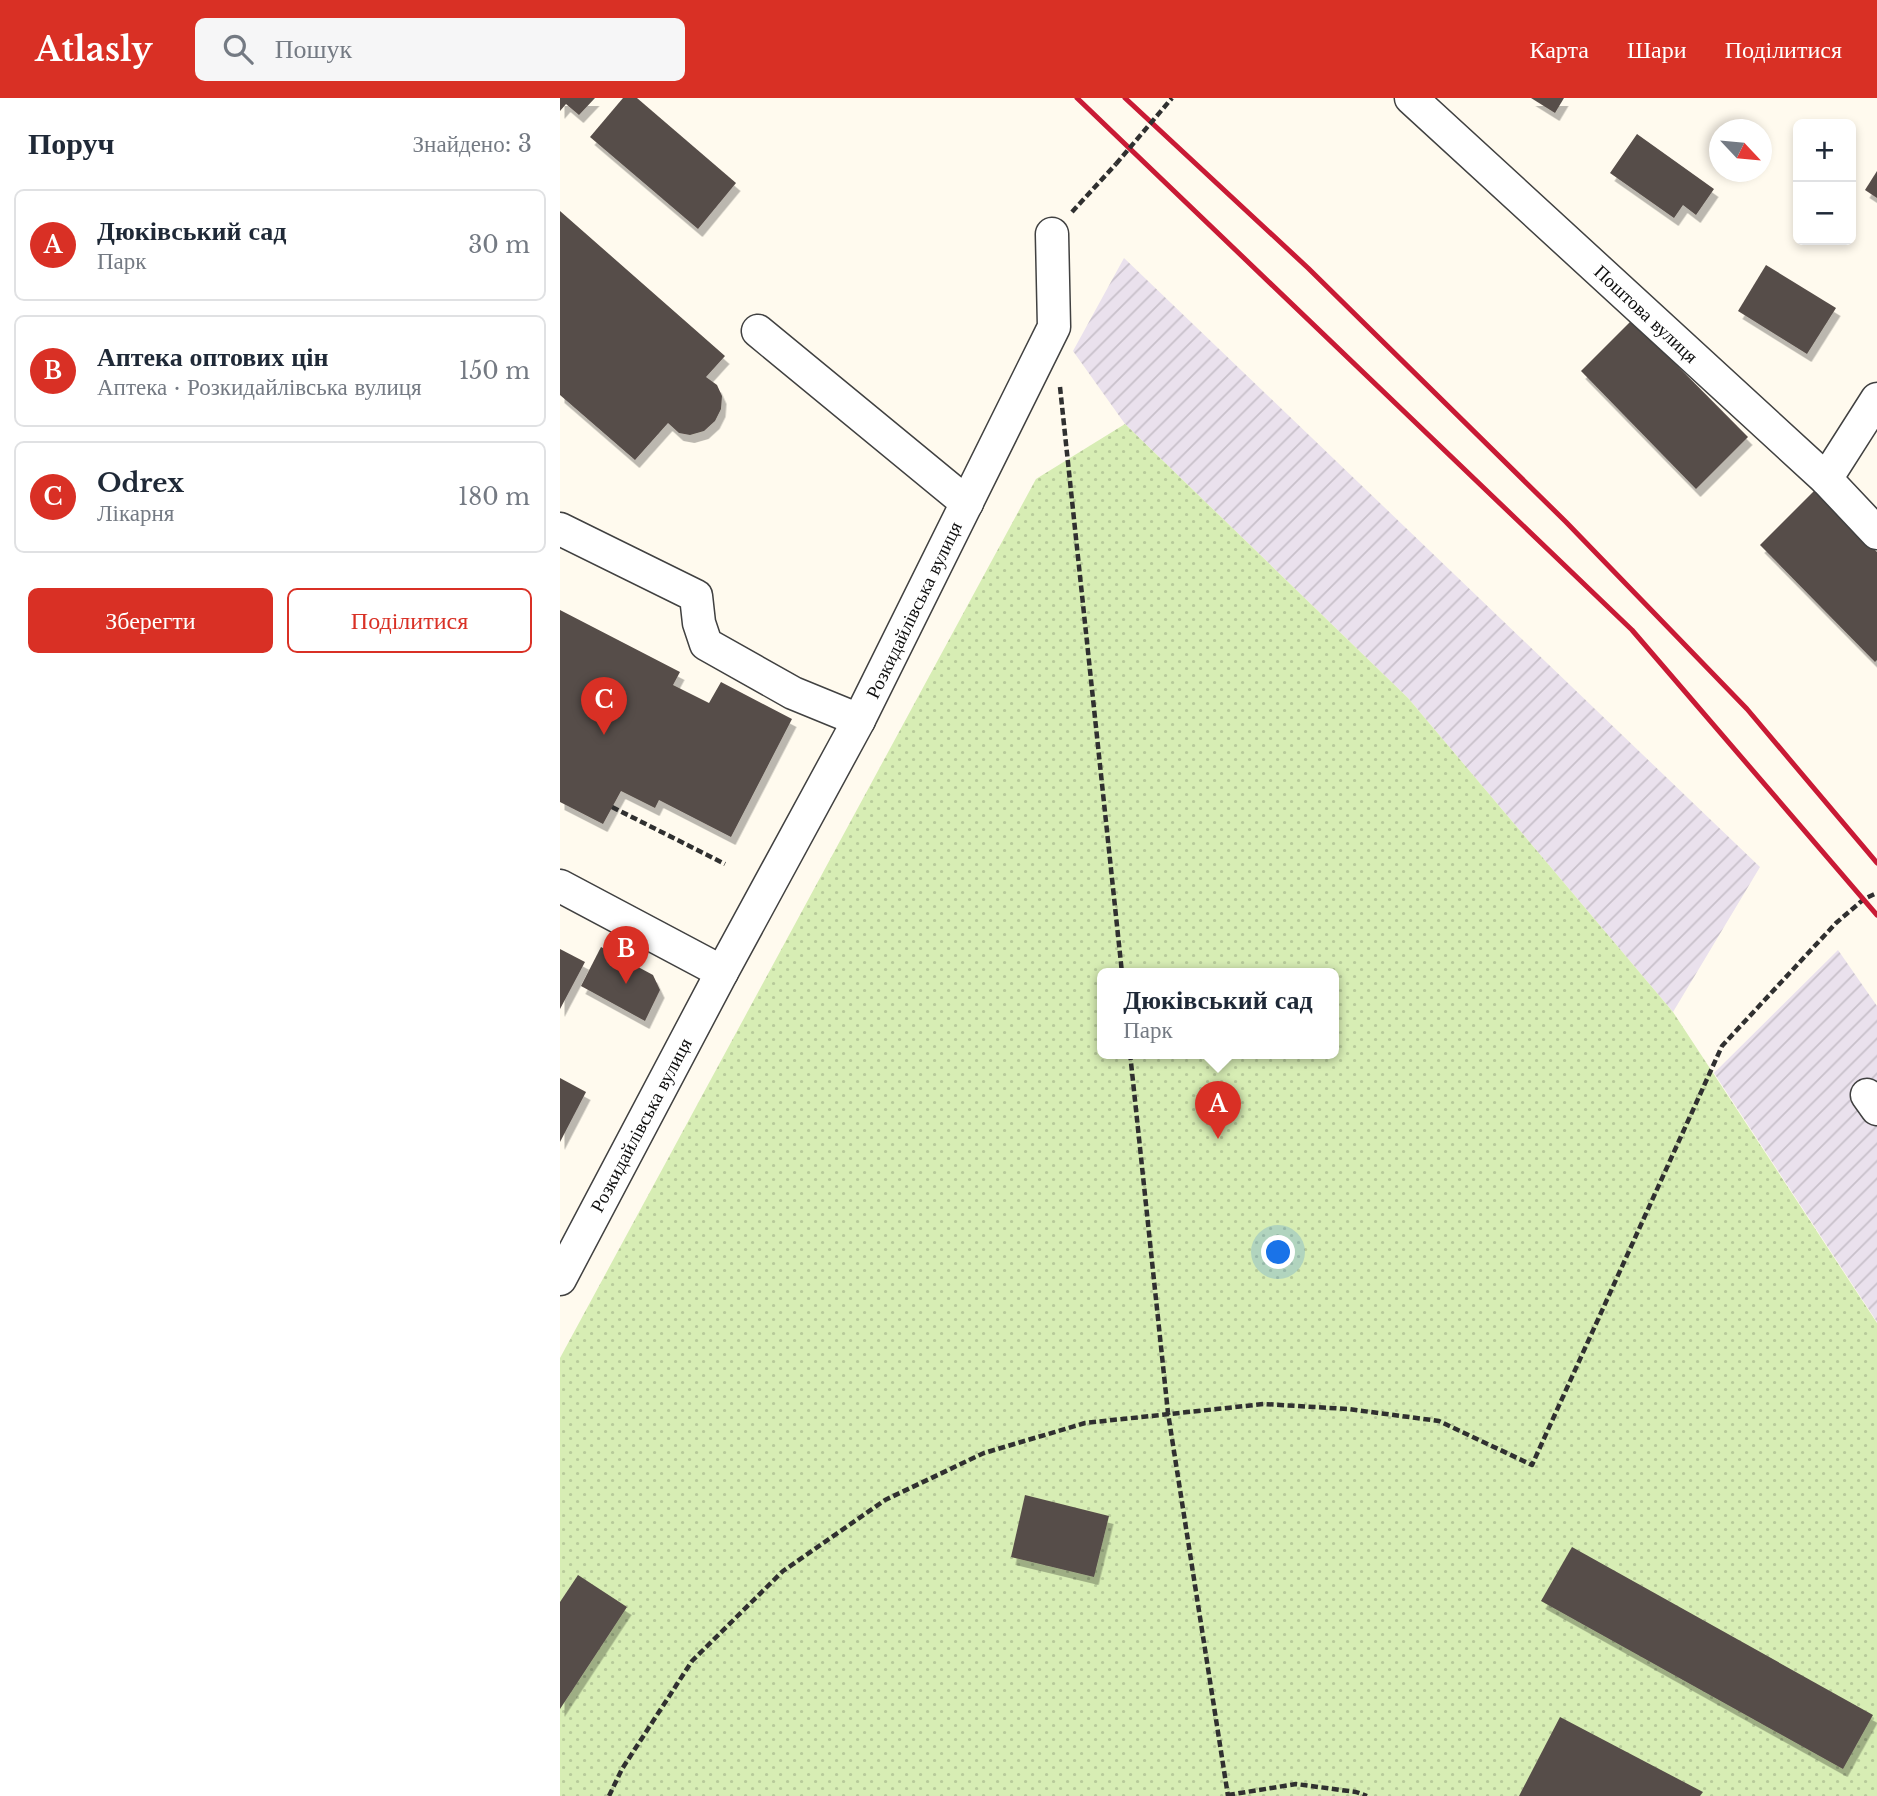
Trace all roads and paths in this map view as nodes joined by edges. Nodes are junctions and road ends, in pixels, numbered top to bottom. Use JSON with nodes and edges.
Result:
{"nodes":[{"id":1,"x":1172,"y":98,"type":"edge"},
{"id":2,"x":1411,"y":98,"type":"edge"},
{"id":3,"x":1052,"y":234,"type":"joint"},
{"id":4,"x":758,"y":331,"type":"dead end"},
{"id":5,"x":1060,"y":382,"type":"dead end"},
{"id":6,"x":1877,"y":399,"type":"edge"},
{"id":7,"x":1826,"y":480,"type":"junction"},
{"id":8,"x":967,"y":503,"type":"junction"},
{"id":9,"x":560,"y":529,"type":"edge"},
{"id":10,"x":1877,"y":533,"type":"edge"},
{"id":11,"x":859,"y":720,"type":"junction"},
{"id":12,"x":612,"y":807,"type":"dead end"},
{"id":13,"x":725,"y":864,"type":"dead end"},
{"id":14,"x":560,"y":886,"type":"edge"},
{"id":15,"x":1877,"y":893,"type":"edge"},
{"id":16,"x":1121,"y":968,"type":"edge"},
{"id":17,"x":722,"y":972,"type":"junction"},
{"id":18,"x":1131,"y":1059,"type":"edge"},
{"id":19,"x":561,"y":1274,"type":"edge"},
{"id":20,"x":1168,"y":1413,"type":"junction"},
{"id":21,"x":609,"y":1796,"type":"edge"},
{"id":22,"x":1228,"y":1796,"type":"edge"},
{"id":23,"x":1367,"y":1796,"type":"edge"}],
"edges":[{"from":1,"to":3,"type":"path","bridge":true},
{"from":2,"to":7,"type":"street","name":"Поштова вулиця"},
{"from":3,"to":8,"type":"street","name":"Розкидайлівська вулиця"},
{"from":4,"to":8,"type":"street"},
{"from":5,"to":16,"type":"path"},
{"from":6,"to":7,"type":"street"},
{"from":7,"to":10,"type":"street","name":"Поштова вулиця"},
{"from":8,"to":11,"type":"street","name":"Розкидайлівська вулиця"},
{"from":9,"to":11,"type":"street"},
{"from":11,"to":17,"type":"street","name":"Розкидайлівська вулиця"},
{"from":12,"to":13,"type":"path"},
{"from":14,"to":17,"type":"street"},
{"from":15,"to":20,"type":"path"},
{"from":17,"to":19,"type":"street","name":"Розкидайлівська вулиця"},
{"from":18,"to":20,"type":"path"},
{"from":20,"to":21,"type":"path"},
{"from":20,"to":22,"type":"path"},
{"from":22,"to":23,"type":"path"}]}
